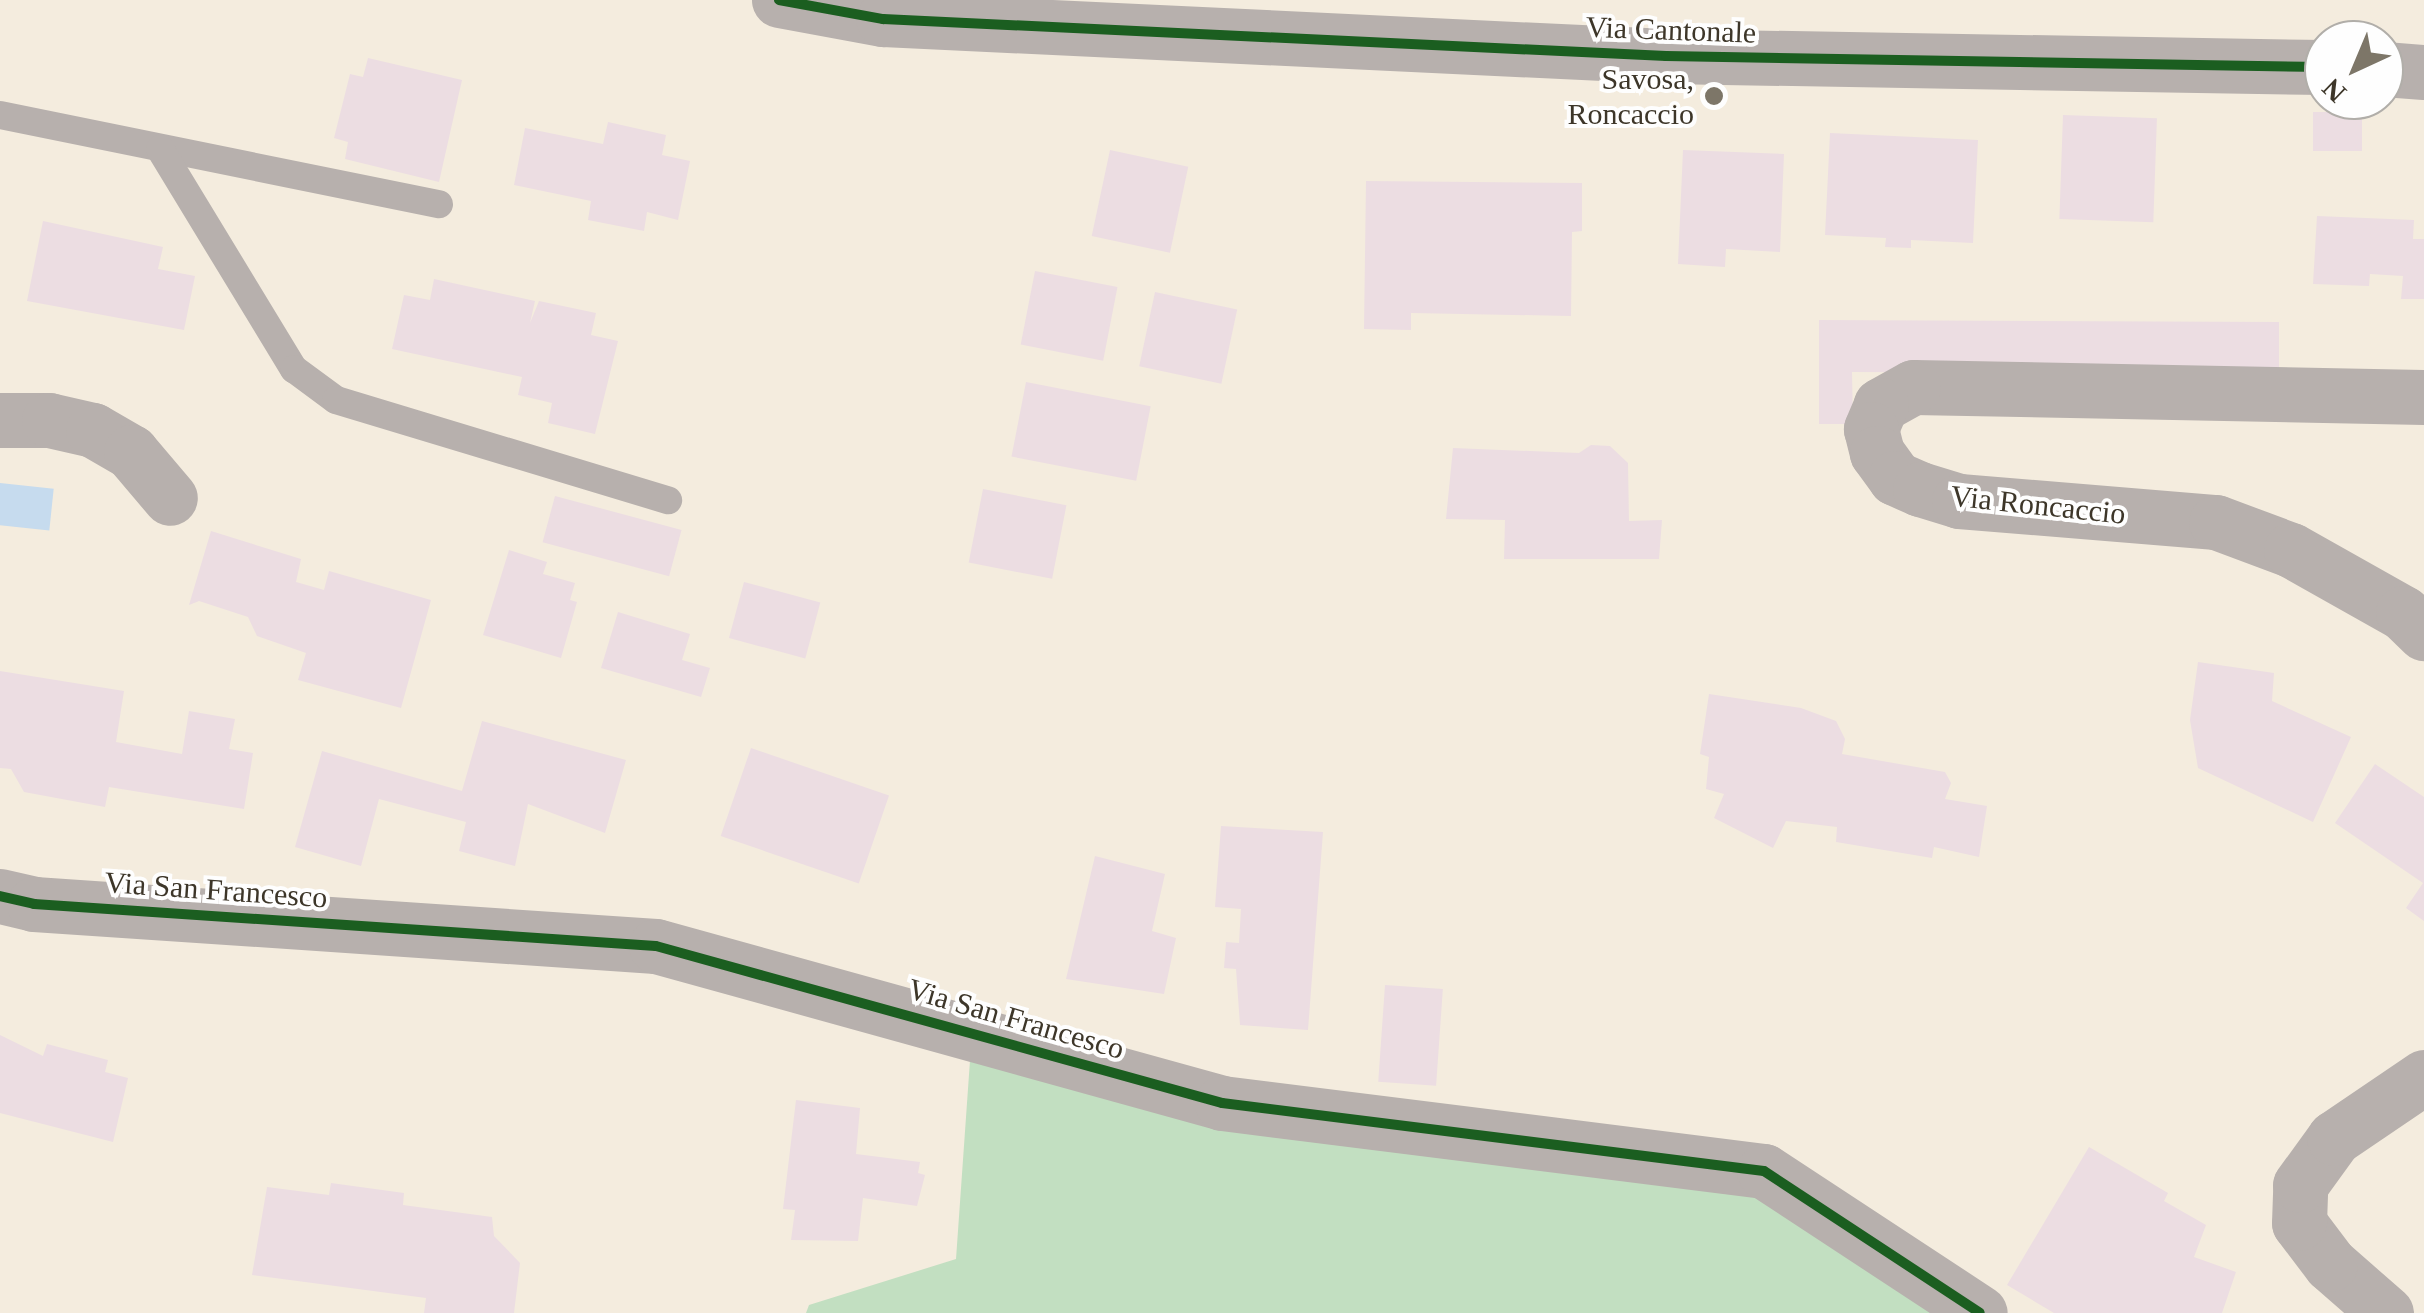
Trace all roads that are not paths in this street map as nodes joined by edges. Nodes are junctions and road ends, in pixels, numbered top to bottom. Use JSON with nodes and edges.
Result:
{"nodes":[{"id":1,"x":779,"y":0,"type":"edge"},
{"id":2,"x":2304,"y":67,"type":"edge"},
{"id":3,"x":0,"y":114,"type":"edge"},
{"id":4,"x":160,"y":149,"type":"junction"},
{"id":5,"x":440,"y":204,"type":"dead end"},
{"id":6,"x":2424,"y":396,"type":"edge"},
{"id":7,"x":0,"y":420,"type":"edge"},
{"id":8,"x":170,"y":498,"type":"dead end"},
{"id":9,"x":668,"y":500,"type":"dead end"},
{"id":10,"x":2424,"y":633,"type":"edge"},
{"id":11,"x":0,"y":896,"type":"edge"},
{"id":12,"x":2424,"y":1077,"type":"edge"},
{"id":13,"x":1980,"y":1313,"type":"edge"},
{"id":14,"x":2386,"y":1313,"type":"edge"}],
"edges":[{"from":1,"to":2,"type":"street","name":"Via Cantonale"},
{"from":3,"to":4,"type":"lane"},
{"from":4,"to":5,"type":"lane"},
{"from":4,"to":9,"type":"lane"},
{"from":6,"to":10,"type":"street","name":"Via Roncaccio"},
{"from":7,"to":8,"type":"street"},
{"from":11,"to":13,"type":"street","name":"Via San Francesco"},
{"from":12,"to":14,"type":"street"}]}
